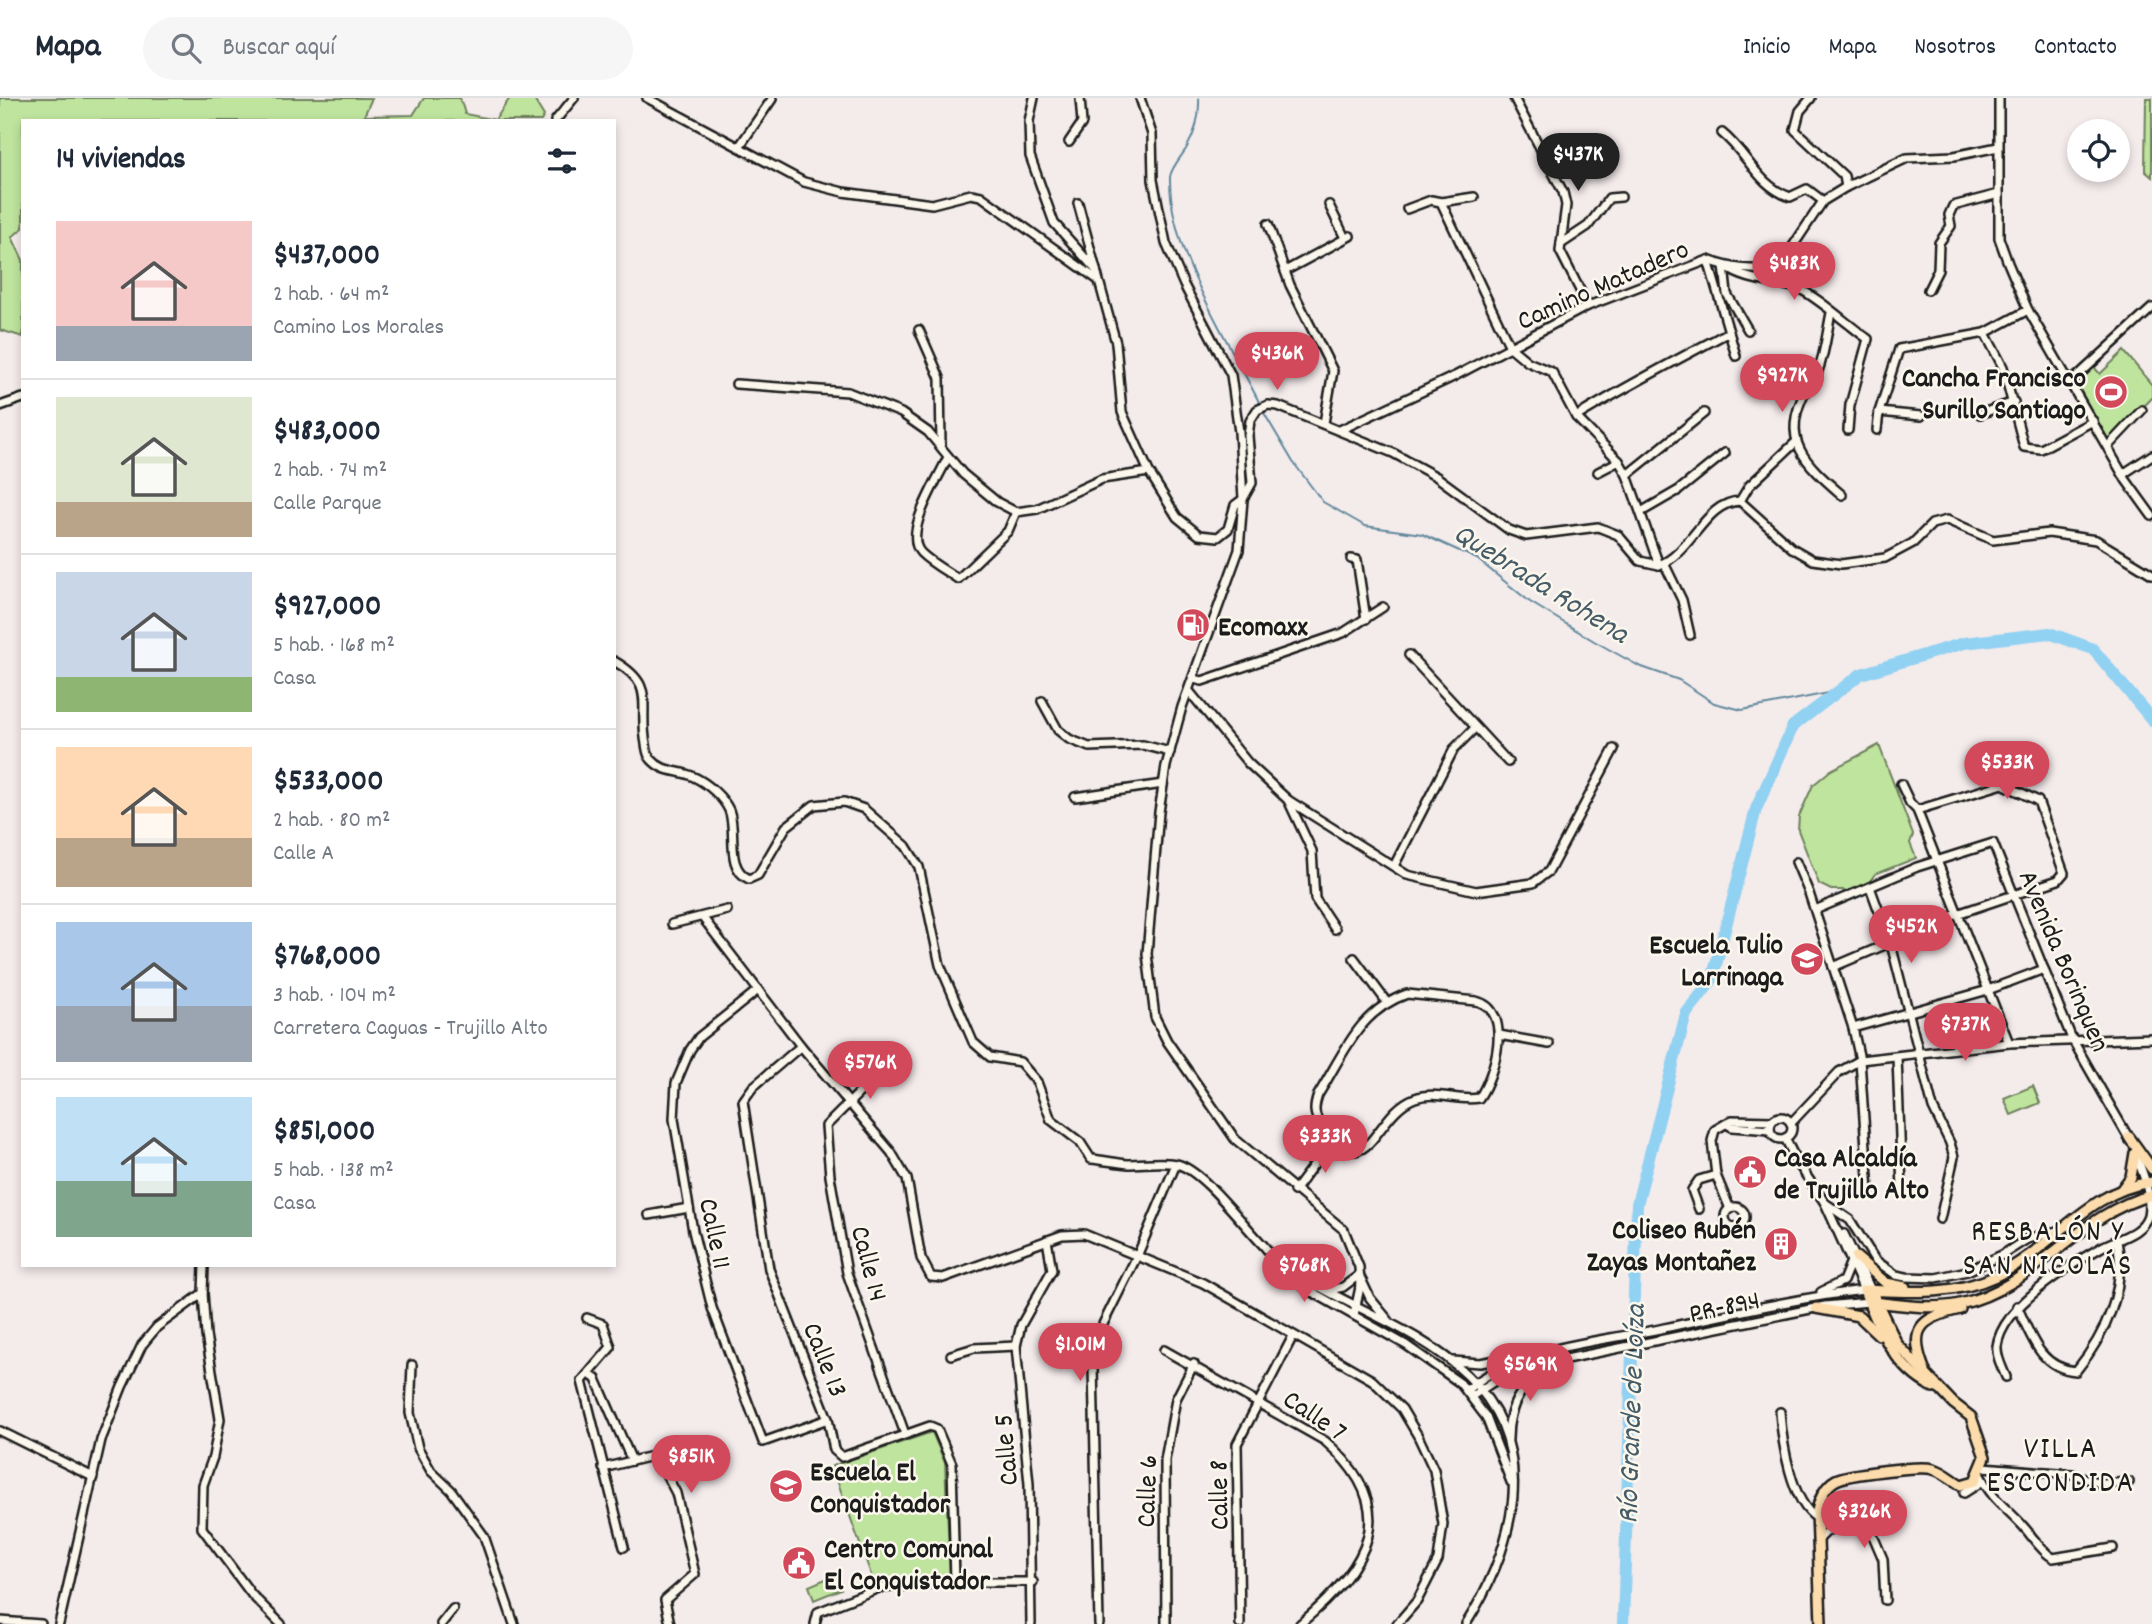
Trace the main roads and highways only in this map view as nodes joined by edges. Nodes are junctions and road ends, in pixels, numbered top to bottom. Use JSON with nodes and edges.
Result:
{"nodes":[{"id":1,"x":2129,"y":1137,"type":"road end"},
{"id":2,"x":2135,"y":1153,"type":"road end"},
{"id":3,"x":2152,"y":1169,"type":"edge"},
{"id":4,"x":2150,"y":1183,"type":"edge"},
{"id":5,"x":2118,"y":1193,"type":"junction"},
{"id":6,"x":2151,"y":1196,"type":"edge"},
{"id":7,"x":1853,"y":1258,"type":"road end"},
{"id":8,"x":1922,"y":1293,"type":"junction"},
{"id":9,"x":1984,"y":1297,"type":"junction"},
{"id":10,"x":1872,"y":1302,"type":"junction"},
{"id":11,"x":1816,"y":1308,"type":"road end"},
{"id":12,"x":1885,"y":1340,"type":"junction"},
{"id":13,"x":1927,"y":1376,"type":"junction"},
{"id":14,"x":1941,"y":1390,"type":"junction"},
{"id":15,"x":1821,"y":1624,"type":"edge"}],
"edges":[{"from":1,"to":3,"type":"main road"},
{"from":2,"to":5,"type":"main road"},
{"from":4,"to":5,"type":"main road"},
{"from":5,"to":8,"type":"main road"},
{"from":6,"to":9,"type":"main road"},
{"from":7,"to":8,"type":"main road"},
{"from":8,"to":10,"type":"main road"},
{"from":9,"to":10,"type":"main road"},
{"from":9,"to":13,"type":"main road"},
{"from":10,"to":12,"type":"main road"},
{"from":10,"to":13,"type":"main road"},
{"from":11,"to":12,"type":"main road"},
{"from":12,"to":14,"type":"main road"},
{"from":13,"to":14,"type":"main road"},
{"from":14,"to":15,"type":"main road"}]}
